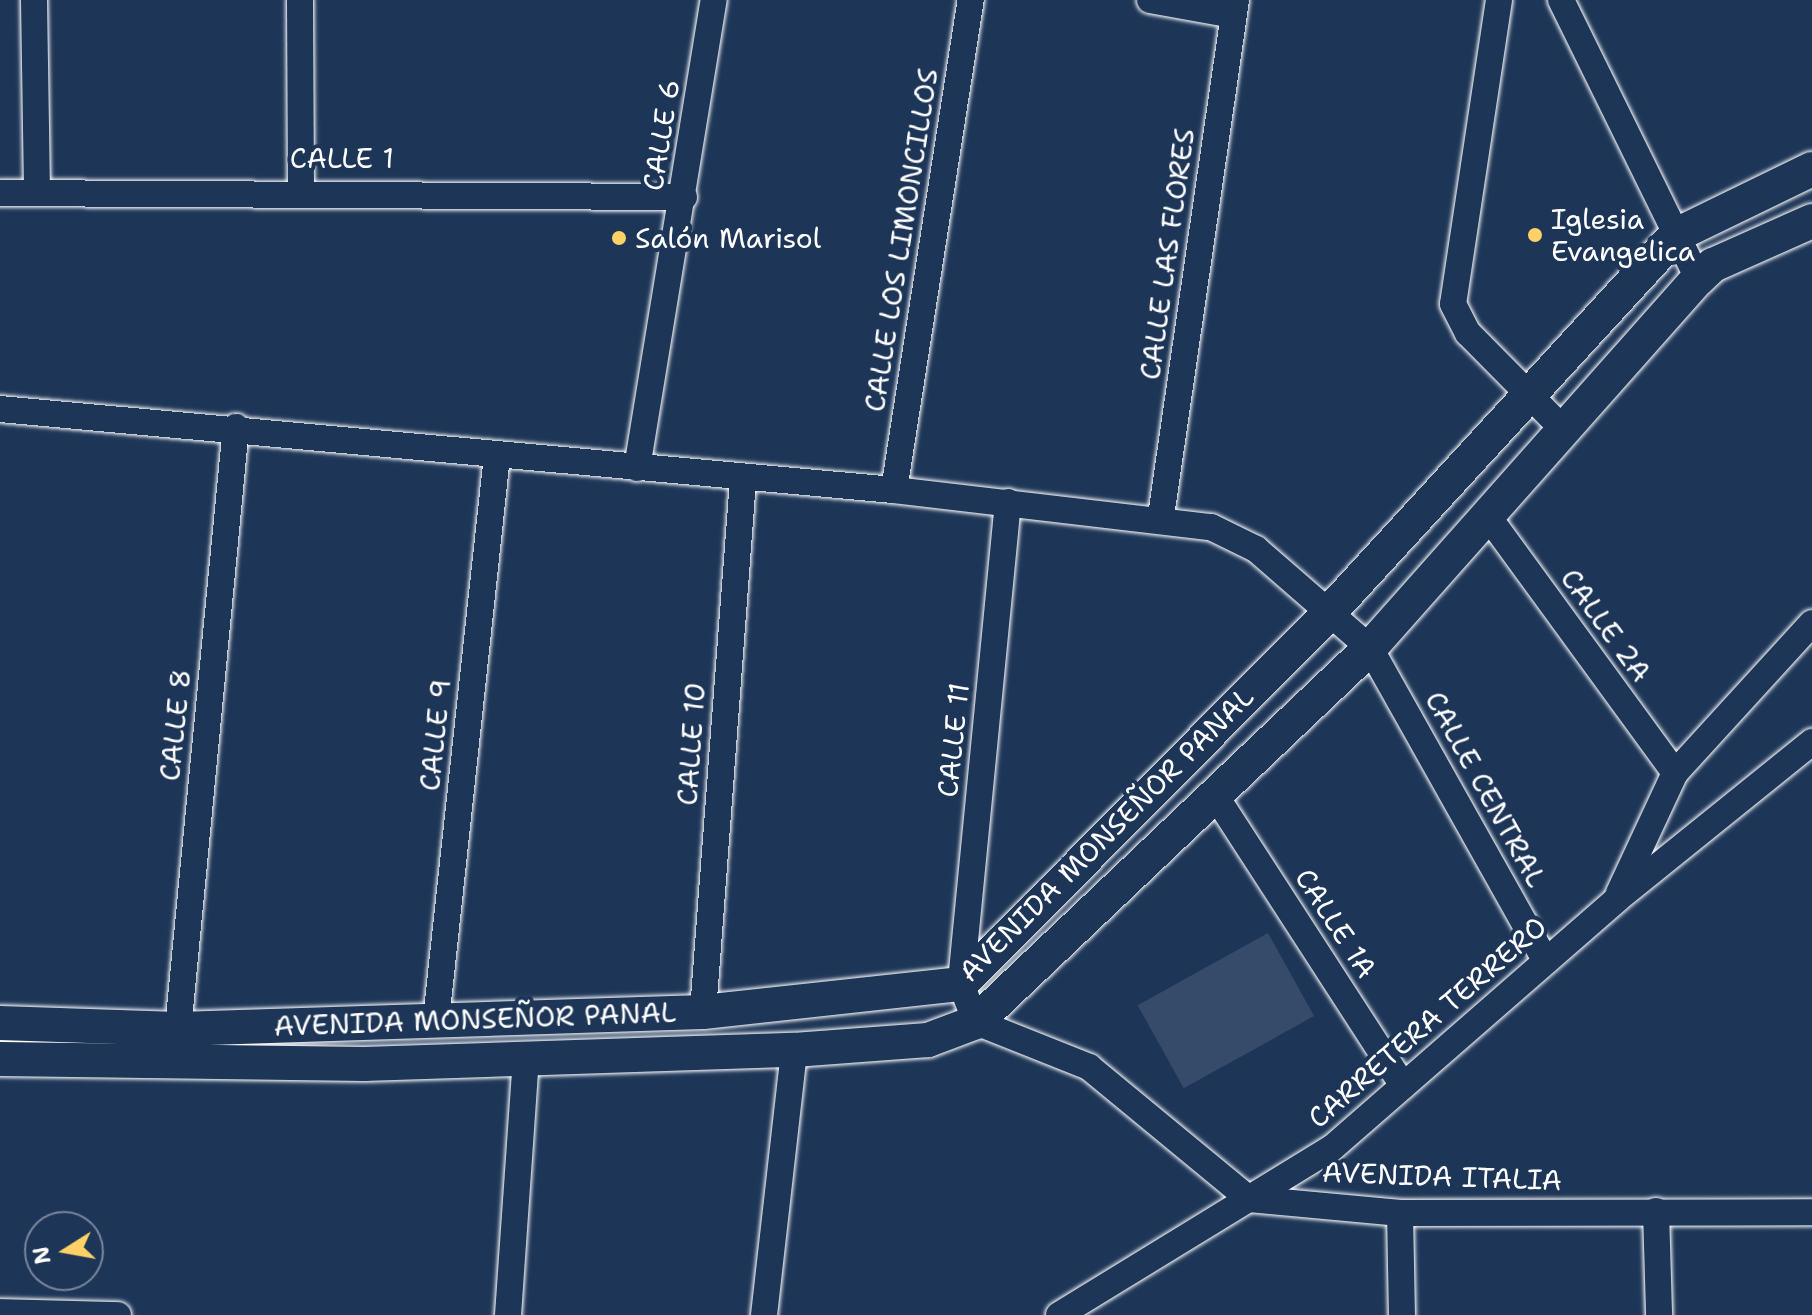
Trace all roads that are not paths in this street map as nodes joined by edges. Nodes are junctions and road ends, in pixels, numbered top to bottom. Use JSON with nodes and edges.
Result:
{"nodes":[{"id":1,"x":34,"y":0,"type":"edge"},
{"id":2,"x":300,"y":0,"type":"edge"},
{"id":3,"x":714,"y":0,"type":"edge"},
{"id":4,"x":971,"y":0,"type":"edge"},
{"id":5,"x":1150,"y":0,"type":"edge"},
{"id":6,"x":1499,"y":0,"type":"edge"},
{"id":7,"x":1561,"y":0,"type":"edge"},
{"id":8,"x":1235,"y":8,"type":"edge"},
{"id":9,"x":1812,"y":169,"type":"edge"},
{"id":10,"x":301,"y":190,"type":"junction"},
{"id":11,"x":37,"y":191,"type":"junction"},
{"id":12,"x":0,"y":193,"type":"edge"},
{"id":13,"x":684,"y":197,"type":"junction"},
{"id":14,"x":1812,"y":221,"type":"edge"},
{"id":15,"x":1676,"y":235,"type":"junction"},
{"id":16,"x":1698,"y":279,"type":"junction"},
{"id":17,"x":1525,"y":393,"type":"junction"},
{"id":18,"x":0,"y":409,"type":"edge"},
{"id":19,"x":236,"y":427,"type":"junction"},
{"id":20,"x":1562,"y":428,"type":"junction"},
{"id":21,"x":497,"y":456,"type":"junction"},
{"id":22,"x":637,"y":468,"type":"junction"},
{"id":23,"x":743,"y":480,"type":"junction"},
{"id":24,"x":894,"y":490,"type":"junction"},
{"id":25,"x":1008,"y":502,"type":"junction"},
{"id":26,"x":1487,"y":515,"type":"junction"},
{"id":27,"x":1161,"y":516,"type":"junction"},
{"id":28,"x":1327,"y":615,"type":"junction"},
{"id":29,"x":1812,"y":623,"type":"edge"},
{"id":30,"x":1370,"y":648,"type":"junction"},
{"id":31,"x":1812,"y":742,"type":"edge"},
{"id":32,"x":1675,"y":773,"type":"junction"},
{"id":33,"x":1215,"y":795,"type":"junction"},
{"id":34,"x":1616,"y":900,"type":"junction"},
{"id":35,"x":1546,"y":961,"type":"junction"},
{"id":36,"x":961,"y":984,"type":"junction"},
{"id":37,"x":703,"y":1012,"type":"junction"},
{"id":38,"x":436,"y":1020,"type":"junction"},
{"id":39,"x":976,"y":1022,"type":"junction"},
{"id":40,"x":0,"y":1023,"type":"edge"},
{"id":41,"x":178,"y":1029,"type":"junction"},
{"id":42,"x":794,"y":1050,"type":"junction"},
{"id":43,"x":0,"y":1059,"type":"edge"},
{"id":44,"x":526,"y":1059,"type":"junction"},
{"id":45,"x":1403,"y":1086,"type":"junction"},
{"id":46,"x":1249,"y":1199,"type":"junction"},
{"id":47,"x":1656,"y":1211,"type":"junction"},
{"id":48,"x":1812,"y":1212,"type":"edge"},
{"id":49,"x":1400,"y":1213,"type":"junction"},
{"id":50,"x":0,"y":1312,"type":"edge"},
{"id":51,"x":118,"y":1315,"type":"edge"},
{"id":52,"x":508,"y":1315,"type":"edge"},
{"id":53,"x":764,"y":1315,"type":"edge"},
{"id":54,"x":1059,"y":1315,"type":"edge"},
{"id":55,"x":1402,"y":1315,"type":"edge"},
{"id":56,"x":1659,"y":1315,"type":"edge"}],
"edges":[{"from":1,"to":11,"type":"street"},
{"from":2,"to":10,"type":"street"},
{"from":3,"to":13,"type":"street","name":"CALLE 6"},
{"from":4,"to":24,"type":"street","name":"CALLE LOS LIMONCILLOS"},
{"from":5,"to":8,"type":"street"},
{"from":6,"to":17,"type":"street"},
{"from":7,"to":15,"type":"street"},
{"from":8,"to":27,"type":"street","name":"CALLE LAS FLORES"},
{"from":9,"to":15,"type":"street","name":"AVENIDA MONSEÑOR PANAL"},
{"from":10,"to":11,"type":"street","name":"CALLE 1"},
{"from":10,"to":13,"type":"street","name":"CALLE 1"},
{"from":11,"to":12,"type":"street","name":"CALLE 1"},
{"from":13,"to":22,"type":"street","name":"CALLE 6"},
{"from":14,"to":16,"type":"street","name":"AVENIDA MONSEÑOR PANAL"},
{"from":15,"to":16,"type":"street"},
{"from":15,"to":17,"type":"street","name":"AVENIDA MONSEÑOR PANAL"},
{"from":16,"to":20,"type":"street","name":"AVENIDA MONSEÑOR PANAL"},
{"from":17,"to":20,"type":"street"},
{"from":17,"to":28,"type":"street","name":"AVENIDA MONSEÑOR PANAL"},
{"from":18,"to":19,"type":"street"},
{"from":19,"to":21,"type":"street"},
{"from":19,"to":41,"type":"street","name":"CALLE 8"},
{"from":20,"to":26,"type":"street","name":"AVENIDA MONSEÑOR PANAL"},
{"from":21,"to":22,"type":"street"},
{"from":21,"to":38,"type":"street","name":"CALLE 9"},
{"from":22,"to":23,"type":"street"},
{"from":23,"to":24,"type":"street"},
{"from":23,"to":37,"type":"street","name":"CALLE 10"},
{"from":24,"to":25,"type":"street"},
{"from":25,"to":27,"type":"street"},
{"from":25,"to":36,"type":"street","name":"CALLE 11"},
{"from":26,"to":30,"type":"street","name":"AVENIDA MONSEÑOR PANAL"},
{"from":26,"to":32,"type":"street","name":"CALLE 2A"},
{"from":27,"to":28,"type":"street"},
{"from":28,"to":30,"type":"street"},
{"from":28,"to":36,"type":"street","name":"AVENIDA MONSEÑOR PANAL"},
{"from":29,"to":32,"type":"street"},
{"from":30,"to":33,"type":"street","name":"AVENIDA MONSEÑOR PANAL"},
{"from":30,"to":35,"type":"street","name":"CALLE CENTRAL"},
{"from":31,"to":34,"type":"street","name":"CARRETERA TERRERO"},
{"from":32,"to":34,"type":"street"},
{"from":33,"to":39,"type":"street","name":"AVENIDA MONSEÑOR PANAL"},
{"from":33,"to":45,"type":"street","name":"CALLE 1A"},
{"from":34,"to":35,"type":"street","name":"CARRETERA TERRERO"},
{"from":35,"to":45,"type":"street","name":"CARRETERA TERRERO"},
{"from":36,"to":37,"type":"street","name":"AVENIDA MONSEÑOR PANAL"},
{"from":36,"to":39,"type":"street"},
{"from":37,"to":38,"type":"street","name":"AVENIDA MONSEÑOR PANAL"},
{"from":38,"to":41,"type":"street","name":"AVENIDA MONSEÑOR PANAL"},
{"from":39,"to":42,"type":"street","name":"AVENIDA MONSEÑOR PANAL"},
{"from":39,"to":46,"type":"street"},
{"from":40,"to":41,"type":"street","name":"AVENIDA MONSEÑOR PANAL"},
{"from":42,"to":44,"type":"street","name":"AVENIDA MONSEÑOR PANAL"},
{"from":42,"to":53,"type":"street"},
{"from":43,"to":44,"type":"street","name":"AVENIDA MONSEÑOR PANAL"},
{"from":44,"to":52,"type":"street"},
{"from":45,"to":46,"type":"street","name":"CARRETERA TERRERO"},
{"from":46,"to":49,"type":"street","name":"AVENIDA ITALIA"},
{"from":46,"to":54,"type":"street","name":"CARRETERA TERRERO"},
{"from":47,"to":48,"type":"street","name":"AVENIDA ITALIA"},
{"from":47,"to":49,"type":"street","name":"AVENIDA ITALIA"},
{"from":47,"to":56,"type":"street"},
{"from":49,"to":55,"type":"street"},
{"from":50,"to":51,"type":"street"}]}
